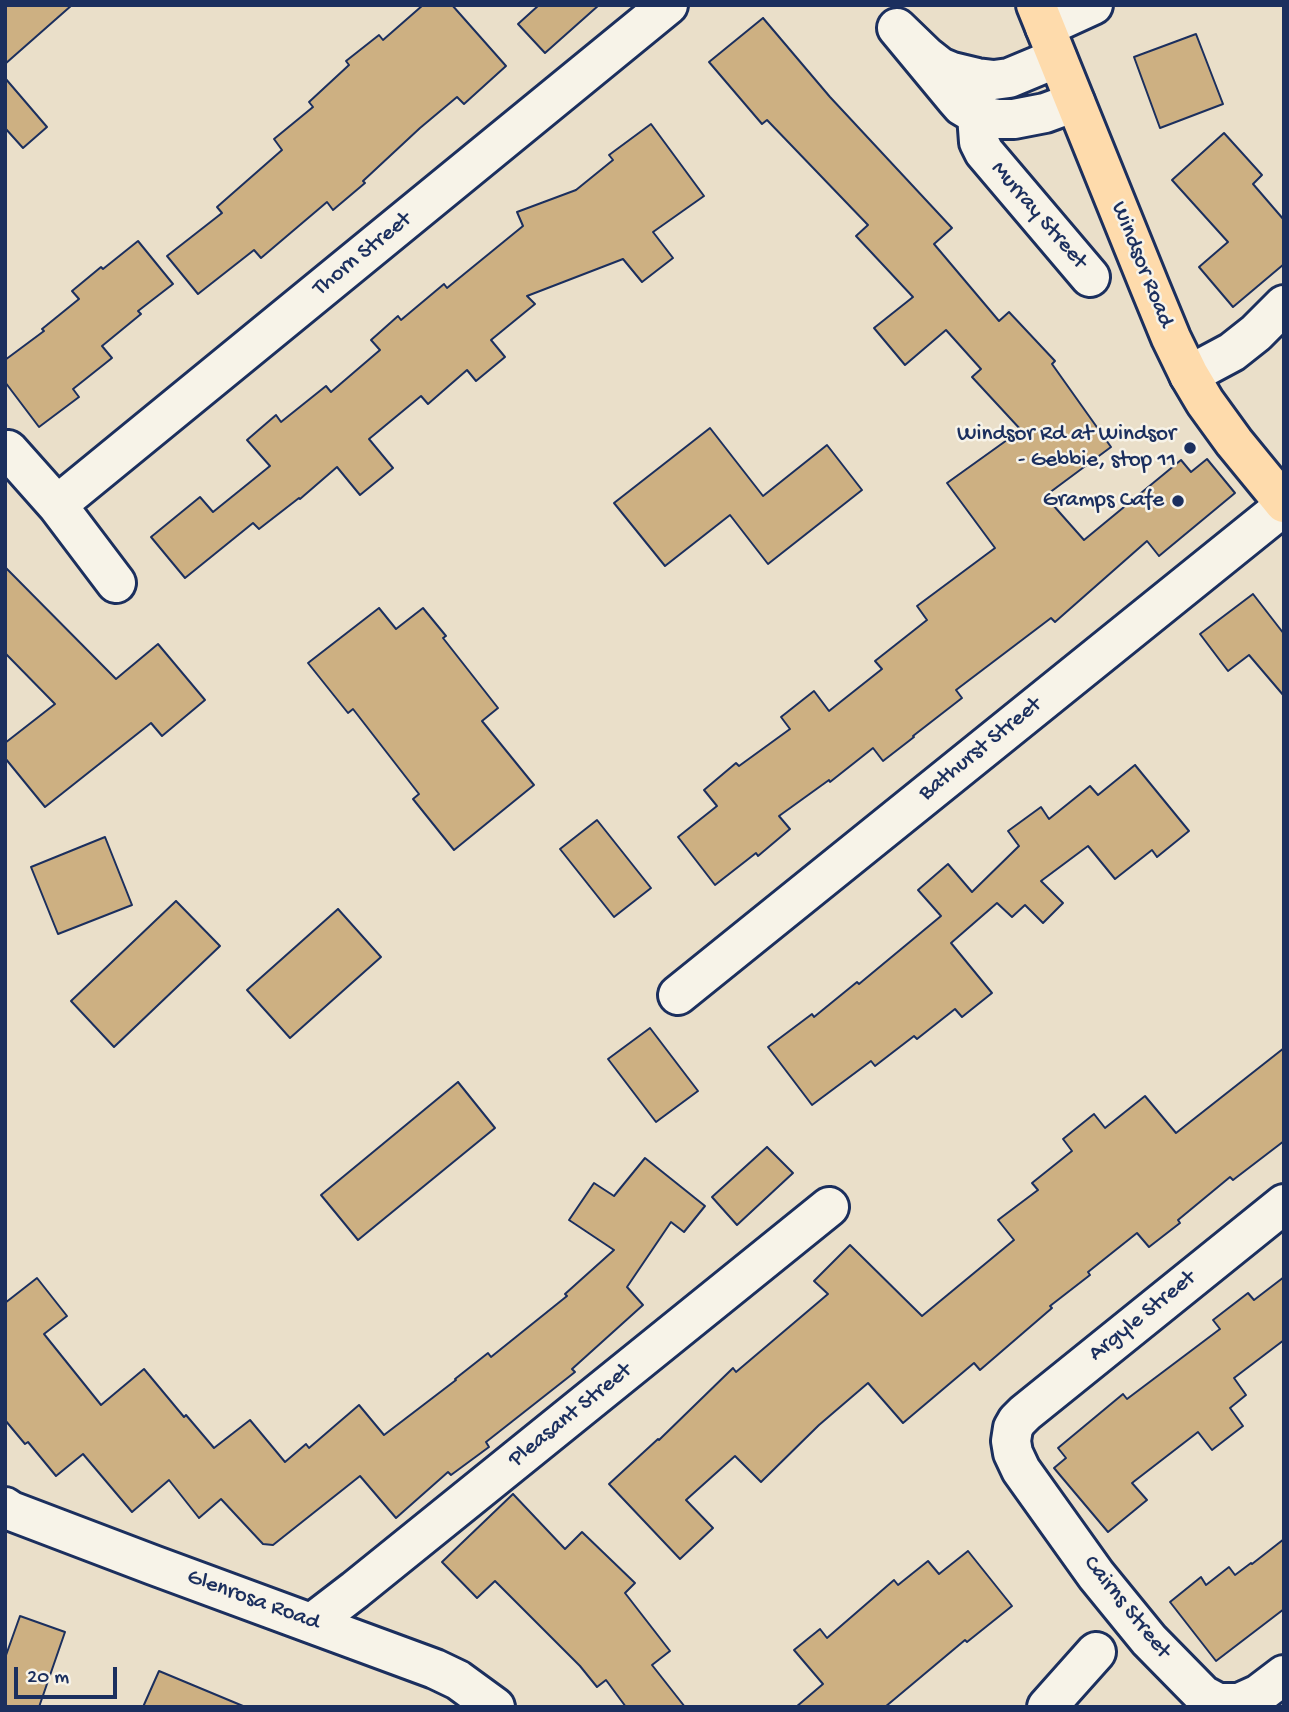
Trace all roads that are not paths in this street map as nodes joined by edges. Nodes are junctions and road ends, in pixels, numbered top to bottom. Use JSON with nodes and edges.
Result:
{"nodes":[{"id":1,"x":668,"y":5,"type":"edge"},
{"id":2,"x":1093,"y":5,"type":"edge"},
{"id":3,"x":888,"y":17,"type":"edge"},
{"id":4,"x":1046,"y":30,"type":"edge"},
{"id":5,"x":1075,"y":102,"type":"junction"},
{"id":6,"x":977,"y":115,"type":"junction"},
{"id":7,"x":1090,"y":277,"type":"dead end"},
{"id":8,"x":1284,"y":305,"type":"edge"},
{"id":9,"x":1189,"y":375,"type":"junction"},
{"id":10,"x":8,"y":450,"type":"dead end"},
{"id":11,"x":1284,"y":504,"type":"edge"},
{"id":12,"x":57,"y":505,"type":"junction"},
{"id":13,"x":116,"y":583,"type":"dead end"},
{"id":14,"x":678,"y":995,"type":"dead end"},
{"id":15,"x":1284,"y":1204,"type":"edge"},
{"id":16,"x":829,"y":1207,"type":"dead end"},
{"id":17,"x":1011,"y":1437,"type":"joint"},
{"id":18,"x":5,"y":1507,"type":"edge"},
{"id":19,"x":312,"y":1623,"type":"junction"},
{"id":20,"x":1097,"y":1652,"type":"dead end"},
{"id":21,"x":1284,"y":1675,"type":"edge"},
{"id":22,"x":495,"y":1707,"type":"edge"},
{"id":23,"x":1047,"y":1707,"type":"edge"}],
"edges":[{"from":1,"to":12,"type":"street","name":"Thorn Street"},
{"from":2,"to":4,"type":"street"},
{"from":3,"to":4,"type":"street"},
{"from":3,"to":6,"type":"street"},
{"from":4,"to":5,"type":"main road","name":"Windsor Road"},
{"from":5,"to":6,"type":"street"},
{"from":5,"to":9,"type":"main road","name":"Windsor Road"},
{"from":6,"to":7,"type":"street","name":"Murray Street"},
{"from":8,"to":9,"type":"street"},
{"from":9,"to":11,"type":"main road","name":"Windsor Road"},
{"from":10,"to":12,"type":"street"},
{"from":11,"to":14,"type":"street","name":"Bathurst Street"},
{"from":12,"to":13,"type":"street"},
{"from":15,"to":17,"type":"street","name":"Argyle Street"},
{"from":16,"to":19,"type":"street","name":"Pleasant Street"},
{"from":17,"to":21,"type":"street","name":"Cairns Street"},
{"from":18,"to":19,"type":"street","name":"Glenrosa Road"},
{"from":19,"to":22,"type":"street","name":"Glenrosa Road"},
{"from":20,"to":23,"type":"street"}]}
